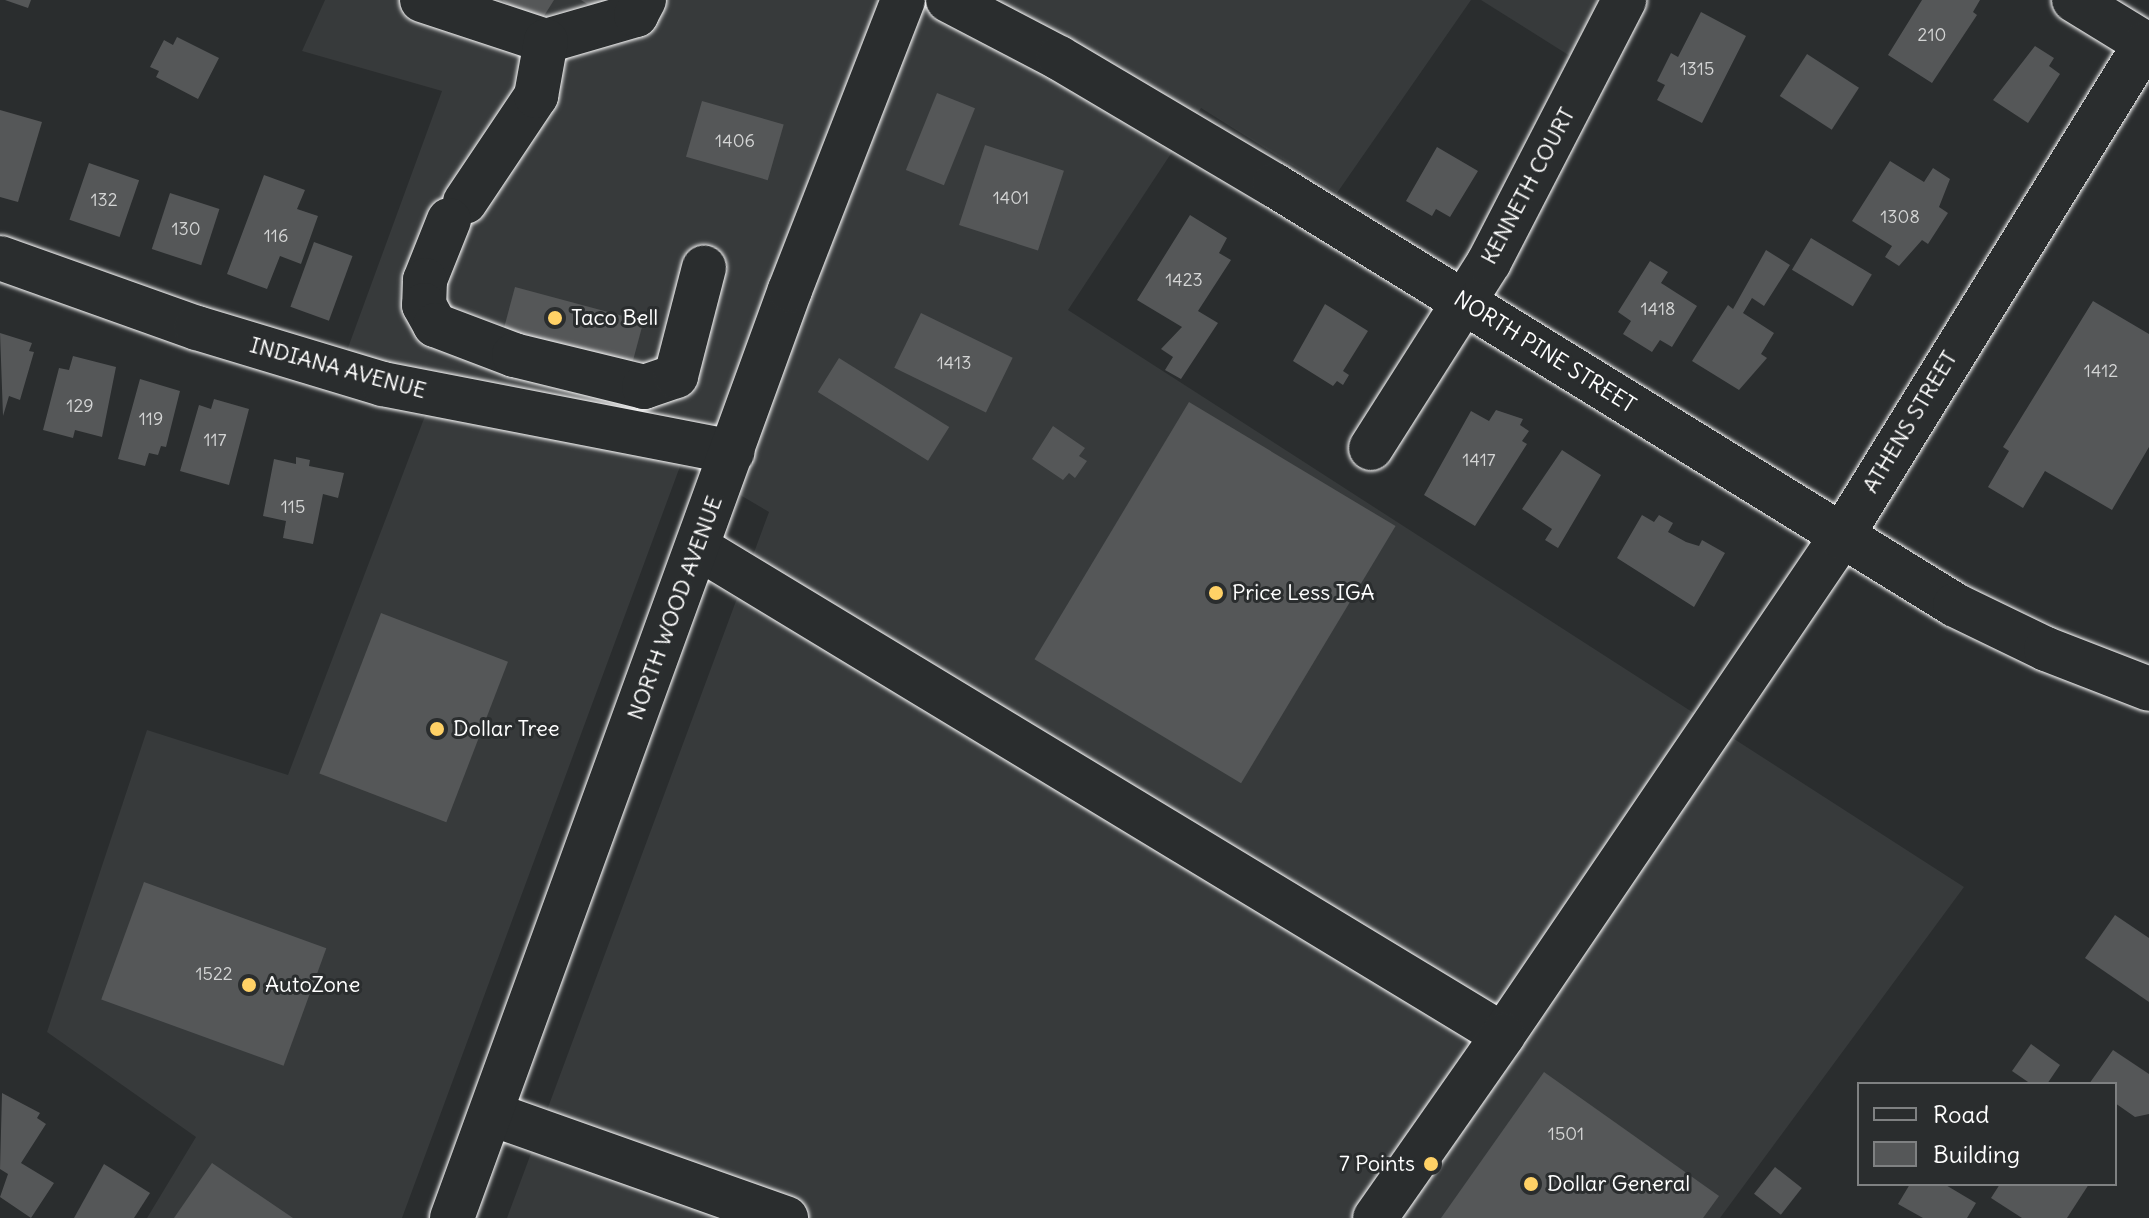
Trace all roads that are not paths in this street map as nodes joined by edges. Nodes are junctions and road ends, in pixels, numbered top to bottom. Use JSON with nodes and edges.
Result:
{"nodes":[{"id":1,"x":422,"y":0,"type":"edge"},
{"id":2,"x":644,"y":0,"type":"edge"},
{"id":3,"x":903,"y":0,"type":"edge"},
{"id":4,"x":948,"y":0,"type":"edge"},
{"id":5,"x":1624,"y":0,"type":"edge"},
{"id":6,"x":2074,"y":0,"type":"edge"},
{"id":7,"x":546,"y":41,"type":"junction"},
{"id":8,"x":2147,"y":45,"type":"edge"},
{"id":9,"x":0,"y":258,"type":"edge"},
{"id":10,"x":704,"y":268,"type":"dead end"},
{"id":11,"x":1464,"y":302,"type":"junction"},
{"id":12,"x":1371,"y":448,"type":"dead end"},
{"id":13,"x":732,"y":452,"type":"junction"},
{"id":14,"x":1841,"y":537,"type":"junction"},
{"id":15,"x":697,"y":547,"type":"junction"},
{"id":16,"x":2149,"y":689,"type":"edge"},
{"id":17,"x":1503,"y":1035,"type":"junction"},
{"id":18,"x":492,"y":1114,"type":"junction"},
{"id":19,"x":452,"y":1218,"type":"edge"},
{"id":20,"x":786,"y":1218,"type":"edge"},
{"id":21,"x":1375,"y":1218,"type":"edge"}],
"edges":[{"from":1,"to":7,"type":"main road"},
{"from":2,"to":7,"type":"main road"},
{"from":3,"to":13,"type":"main road","name":"NORTH WOOD AVENUE"},
{"from":4,"to":11,"type":"main road","name":"NORTH PINE STREET"},
{"from":5,"to":11,"type":"main road","name":"KENNETH COURT"},
{"from":6,"to":8,"type":"main road"},
{"from":7,"to":10,"type":"main road"},
{"from":8,"to":14,"type":"main road","name":"ATHENS STREET"},
{"from":9,"to":13,"type":"main road","name":"INDIANA AVENUE"},
{"from":11,"to":12,"type":"main road","name":"KENNETH COURT"},
{"from":11,"to":14,"type":"main road","name":"NORTH PINE STREET"},
{"from":13,"to":15,"type":"main road","name":"NORTH WOOD AVENUE"},
{"from":14,"to":16,"type":"main road","name":"NORTH PINE STREET"},
{"from":14,"to":17,"type":"main road","name":"ATHENS STREET"},
{"from":15,"to":17,"type":"main road"},
{"from":15,"to":18,"type":"main road","name":"NORTH WOOD AVENUE"},
{"from":17,"to":21,"type":"main road","name":"ATHENS STREET"},
{"from":18,"to":19,"type":"main road","name":"NORTH WOOD AVENUE"},
{"from":18,"to":20,"type":"main road"}]}
